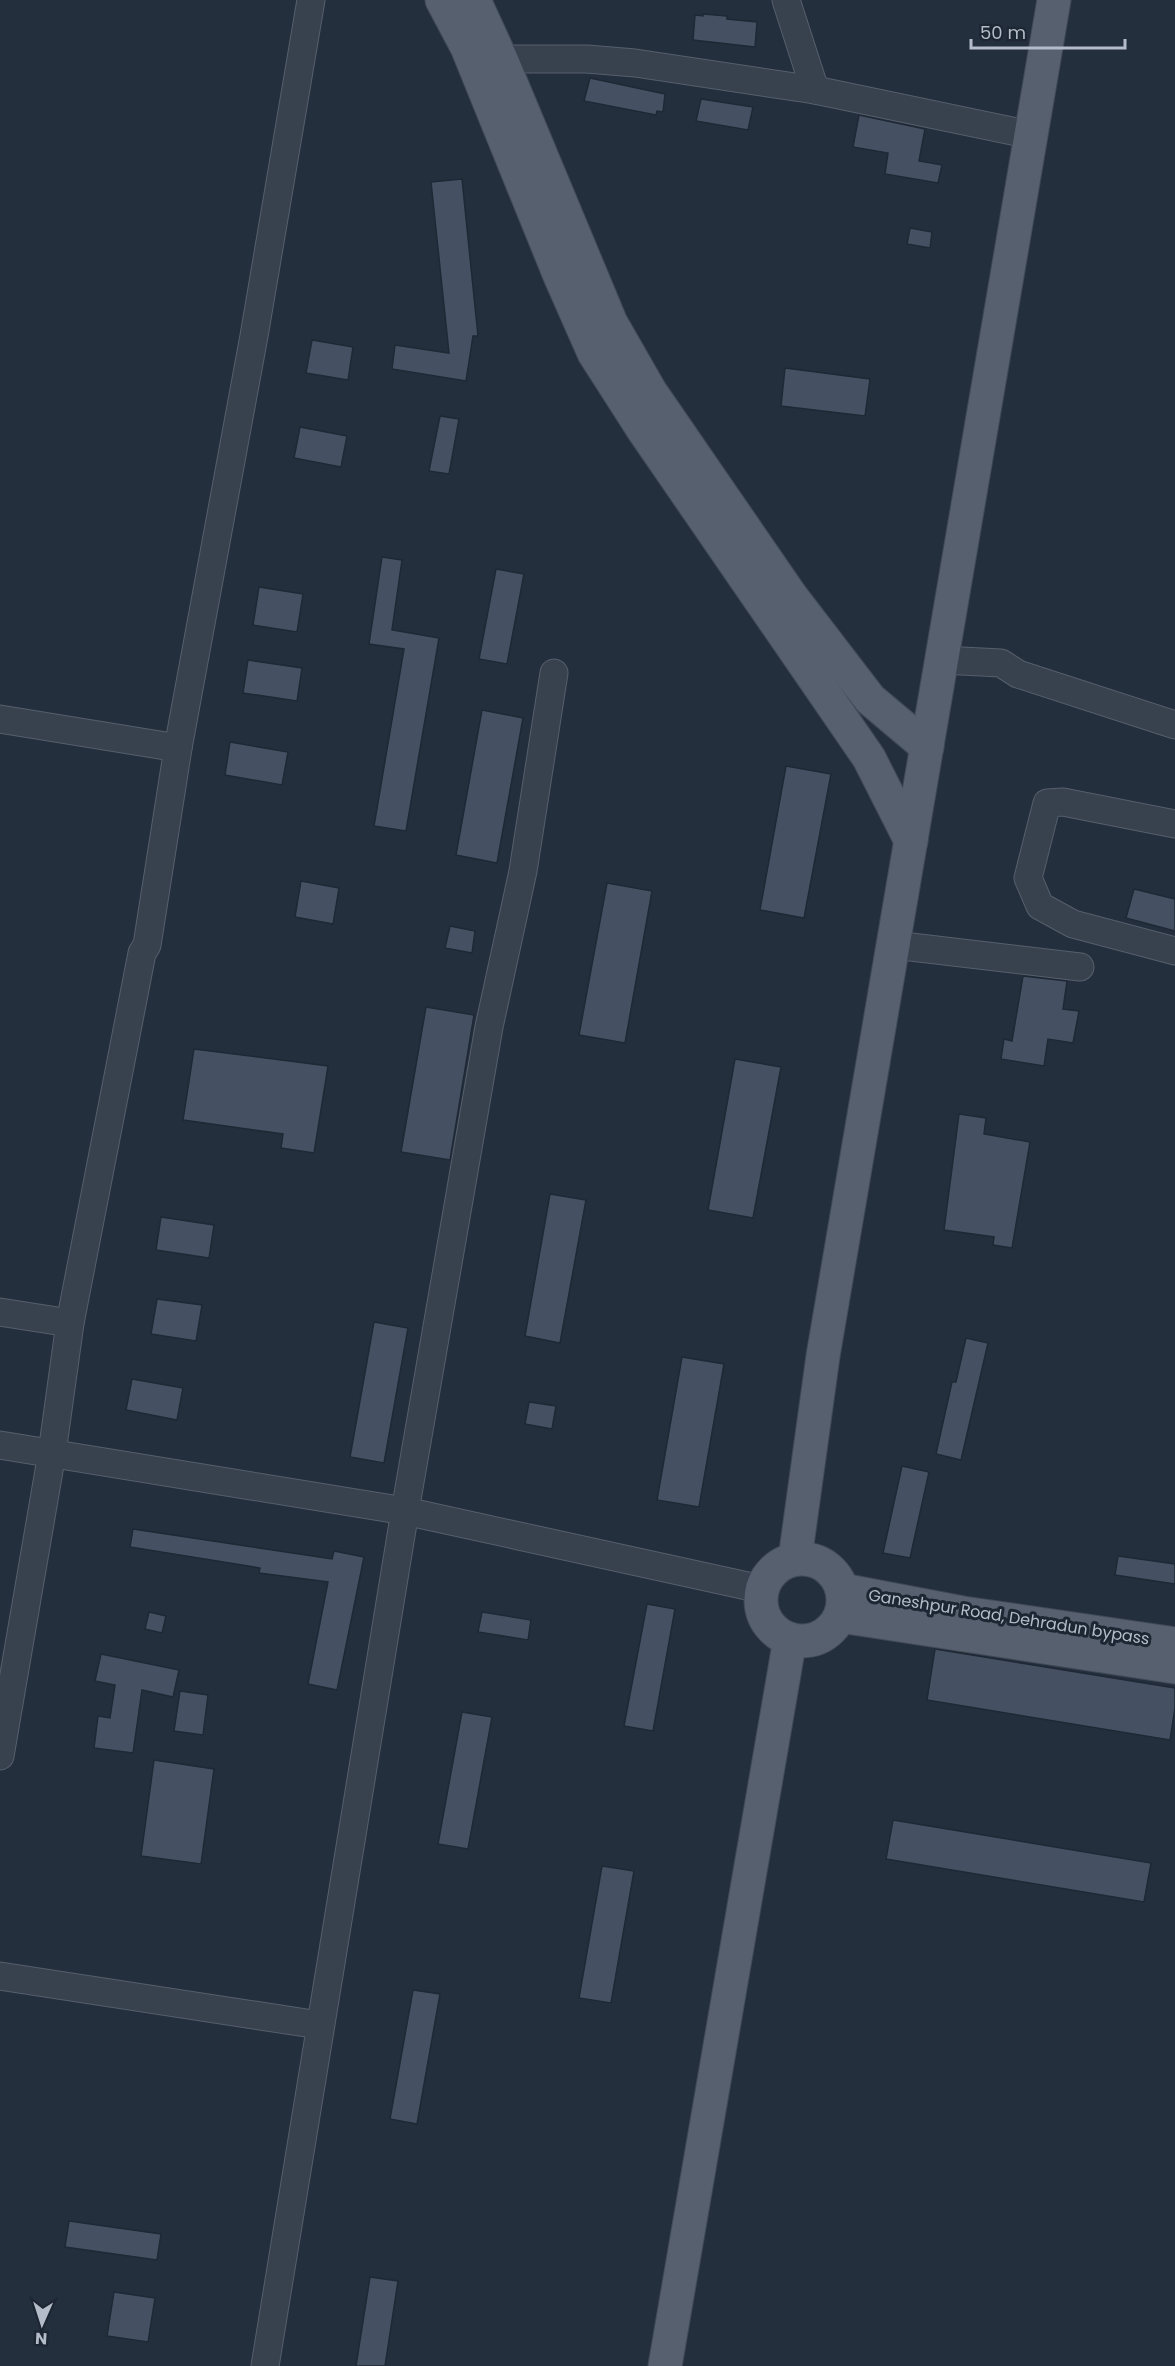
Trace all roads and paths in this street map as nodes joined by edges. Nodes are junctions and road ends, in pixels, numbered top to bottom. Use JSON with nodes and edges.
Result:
{"nodes":[{"id":1,"x":311,"y":0,"type":"edge"},
{"id":2,"x":442,"y":0,"type":"edge"},
{"id":3,"x":474,"y":0,"type":"edge"},
{"id":4,"x":786,"y":0,"type":"edge"},
{"id":5,"x":1054,"y":0,"type":"edge"},
{"id":6,"x":501,"y":59,"type":"junction"},
{"id":7,"x":815,"y":90,"type":"junction"},
{"id":8,"x":1031,"y":135,"type":"junction"},
{"id":9,"x":942,"y":660,"type":"junction"},
{"id":10,"x":554,"y":673,"type":"dead end"},
{"id":11,"x":0,"y":719,"type":"edge"},
{"id":12,"x":1175,"y":725,"type":"edge"},
{"id":13,"x":927,"y":747,"type":"junction"},
{"id":14,"x":178,"y":748,"type":"junction"},
{"id":15,"x":1175,"y":824,"type":"edge"},
{"id":16,"x":911,"y":841,"type":"junction"},
{"id":17,"x":894,"y":945,"type":"junction"},
{"id":18,"x":1175,"y":951,"type":"edge"},
{"id":19,"x":1080,"y":968,"type":"dead end"},
{"id":20,"x":0,"y":1312,"type":"edge"},
{"id":21,"x":69,"y":1323,"type":"junction"},
{"id":22,"x":0,"y":1445,"type":"edge"},
{"id":23,"x":52,"y":1453,"type":"junction"},
{"id":24,"x":405,"y":1511,"type":"junction"},
{"id":25,"x":795,"y":1559,"type":"junction"},
{"id":26,"x":761,"y":1589,"type":"junction"},
{"id":27,"x":841,"y":1603,"type":"junction"},
{"id":28,"x":790,"y":1639,"type":"junction"},
{"id":29,"x":1175,"y":1644,"type":"edge"},
{"id":30,"x":1175,"y":1667,"type":"edge"},
{"id":31,"x":0,"y":1756,"type":"edge"},
{"id":32,"x":0,"y":1976,"type":"edge"},
{"id":33,"x":319,"y":2025,"type":"junction"},
{"id":34,"x":265,"y":2366,"type":"edge"},
{"id":35,"x":665,"y":2366,"type":"edge"}],
"edges":[{"from":1,"to":14,"type":"street"},
{"from":2,"to":16,"type":"main road"},
{"from":3,"to":6,"type":"main road"},
{"from":4,"to":7,"type":"street"},
{"from":5,"to":8,"type":"main road"},
{"from":6,"to":7,"type":"street"},
{"from":6,"to":13,"type":"main road"},
{"from":7,"to":8,"type":"street"},
{"from":8,"to":9,"type":"main road"},
{"from":9,"to":12,"type":"street"},
{"from":9,"to":13,"type":"main road"},
{"from":10,"to":24,"type":"street"},
{"from":11,"to":14,"type":"street"},
{"from":13,"to":16,"type":"main road"},
{"from":14,"to":21,"type":"street"},
{"from":15,"to":18,"type":"street"},
{"from":16,"to":17,"type":"main road"},
{"from":17,"to":19,"type":"street"},
{"from":17,"to":25,"type":"main road"},
{"from":20,"to":21,"type":"street"},
{"from":21,"to":23,"type":"street"},
{"from":22,"to":23,"type":"street"},
{"from":23,"to":24,"type":"street"},
{"from":23,"to":31,"type":"street"},
{"from":24,"to":26,"type":"street"},
{"from":24,"to":33,"type":"street"},
{"from":25,"to":26,"type":"main road"},
{"from":25,"to":27,"type":"main road"},
{"from":26,"to":28,"type":"main road"},
{"from":27,"to":28,"type":"main road"},
{"from":27,"to":29,"type":"main road","name":"Ganeshpur Road, Dehradun bypass"},
{"from":27,"to":30,"type":"main road"},
{"from":28,"to":35,"type":"main road"},
{"from":32,"to":33,"type":"street"},
{"from":33,"to":34,"type":"street"}]}
